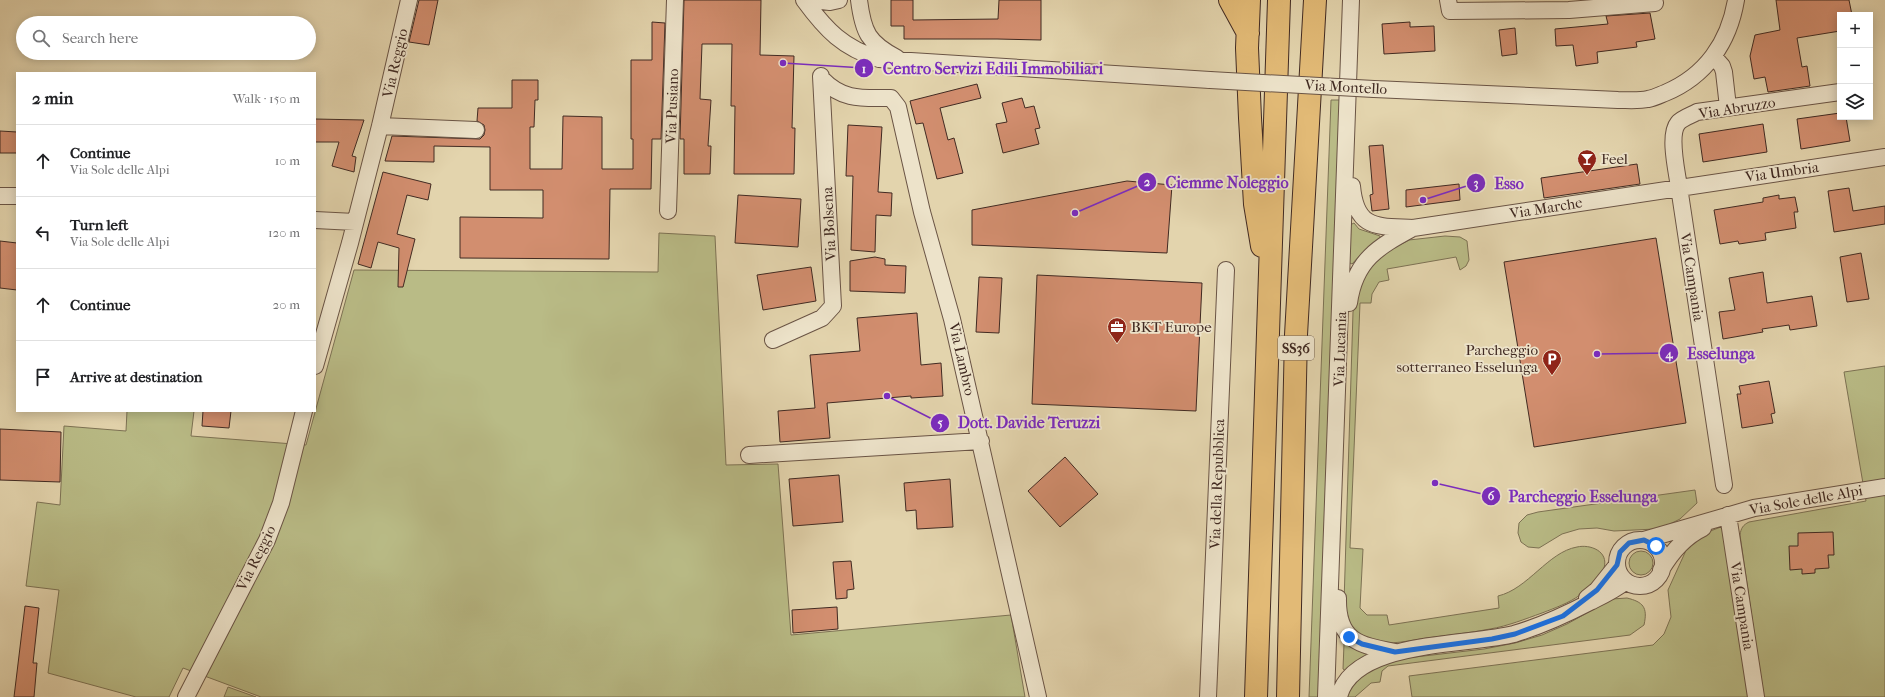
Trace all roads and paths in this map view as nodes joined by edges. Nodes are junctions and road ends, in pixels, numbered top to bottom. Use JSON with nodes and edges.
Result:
{"nodes":[{"id":1,"x":409,"y":0,"type":"edge"},
{"id":2,"x":675,"y":0,"type":"edge"},
{"id":3,"x":804,"y":0,"type":"edge"},
{"id":4,"x":813,"y":0,"type":"edge"},
{"id":5,"x":839,"y":0,"type":"edge"},
{"id":6,"x":859,"y":0,"type":"edge"},
{"id":7,"x":1230,"y":0,"type":"edge"},
{"id":8,"x":1249,"y":0,"type":"edge"},
{"id":9,"x":1279,"y":0,"type":"edge"},
{"id":10,"x":1315,"y":0,"type":"edge"},
{"id":11,"x":1351,"y":0,"type":"edge"},
{"id":12,"x":1356,"y":0,"type":"edge"},
{"id":13,"x":1448,"y":0,"type":"edge"},
{"id":14,"x":1654,"y":0,"type":"edge"},
{"id":15,"x":1736,"y":0,"type":"edge"},
{"id":16,"x":1248,"y":34,"type":"junction"},
{"id":17,"x":1349,"y":52,"type":"junction"},
{"id":18,"x":1714,"y":57,"type":"junction"},
{"id":19,"x":904,"y":61,"type":"junction"},
{"id":20,"x":821,"y":76,"type":"joint"},
{"id":21,"x":1837,"y":92,"type":"edge"},
{"id":22,"x":1728,"y":107,"type":"junction"},
{"id":23,"x":1347,"y":124,"type":"junction"},
{"id":24,"x":380,"y":126,"type":"junction"},
{"id":25,"x":476,"y":130,"type":"dead end"},
{"id":26,"x":1885,"y":157,"type":"edge"},
{"id":27,"x":1679,"y":187,"type":"junction"},
{"id":28,"x":0,"y":196,"type":"edge"},
{"id":29,"x":16,"y":196,"type":"edge"},
{"id":30,"x":668,"y":211,"type":"dead end"},
{"id":31,"x":316,"y":220,"type":"edge"},
{"id":32,"x":355,"y":222,"type":"junction"},
{"id":33,"x":1413,"y":228,"type":"junction"},
{"id":34,"x":1226,"y":270,"type":"dead end"},
{"id":35,"x":1270,"y":289,"type":"junction"},
{"id":36,"x":773,"y":340,"type":"dead end"},
{"id":37,"x":316,"y":362,"type":"edge"},
{"id":38,"x":304,"y":412,"type":"edge"},
{"id":39,"x":1337,"y":419,"type":"junction"},
{"id":40,"x":981,"y":441,"type":"junction"},
{"id":41,"x":749,"y":455,"type":"dead end"},
{"id":42,"x":1724,"y":485,"type":"dead end"},
{"id":43,"x":1885,"y":487,"type":"edge"},
{"id":44,"x":1728,"y":516,"type":"junction"},
{"id":45,"x":1644,"y":540,"type":"junction"},
{"id":46,"x":1617,"y":565,"type":"junction"},
{"id":47,"x":1662,"y":570,"type":"junction"},
{"id":48,"x":1626,"y":581,"type":"junction"},
{"id":49,"x":1563,"y":616,"type":"junction"},
{"id":50,"x":1395,"y":652,"type":"junction"},
{"id":51,"x":186,"y":697,"type":"edge"},
{"id":52,"x":1038,"y":697,"type":"edge"},
{"id":53,"x":1208,"y":697,"type":"edge"},
{"id":54,"x":1256,"y":697,"type":"edge"},
{"id":55,"x":1288,"y":697,"type":"edge"},
{"id":56,"x":1326,"y":697,"type":"edge"},
{"id":57,"x":1339,"y":697,"type":"edge"},
{"id":58,"x":1756,"y":697,"type":"edge"}],
"edges":[{"from":1,"to":24,"type":"street","name":"Via Reggio"},
{"from":2,"to":30,"type":"street","name":"Via Pusiano"},
{"from":3,"to":19,"type":"street","name":"Via Montello"},
{"from":4,"to":5,"type":"street"},
{"from":6,"to":19,"type":"street","name":"Via Montello"},
{"from":7,"to":16,"type":"highway"},
{"from":8,"to":16,"type":"highway"},
{"from":9,"to":35,"type":"highway","number":"SS36"},
{"from":10,"to":55,"type":"highway","number":"SS36"},
{"from":11,"to":17,"type":"street","name":"Via Lucania"},
{"from":12,"to":17,"type":"street"},
{"from":13,"to":14,"type":"street"},
{"from":15,"to":18,"type":"street","name":"Via Montello"},
{"from":16,"to":35,"type":"highway"},
{"from":17,"to":23,"type":"street","name":"Via Lucania"},
{"from":18,"to":19,"type":"street","name":"Via Montello","bridge":true},
{"from":18,"to":22,"type":"street"},
{"from":20,"to":36,"type":"street","name":"Via Bolsena"},
{"from":20,"to":40,"type":"street","name":"Via Lambro"},
{"from":21,"to":22,"type":"street","name":"Via Abruzzo"},
{"from":22,"to":27,"type":"street","name":"Via Abruzzo"},
{"from":23,"to":33,"type":"street","name":"Via Marche"},
{"from":23,"to":39,"type":"street","name":"Via Lucania"},
{"from":24,"to":25,"type":"street"},
{"from":24,"to":32,"type":"street","name":"Via Reggio"},
{"from":26,"to":27,"type":"street","name":"Via Umbria"},
{"from":27,"to":33,"type":"street","name":"Via Marche"},
{"from":27,"to":42,"type":"street","name":"Via Campania"},
{"from":28,"to":29,"type":"street"},
{"from":31,"to":32,"type":"street"},
{"from":32,"to":37,"type":"street","name":"Via Reggio"},
{"from":33,"to":39,"type":"street","name":"Via Marche"},
{"from":34,"to":53,"type":"street","name":"Via della Repubblica"},
{"from":35,"to":54,"type":"highway","number":"SS36"},
{"from":38,"to":51,"type":"street","name":"Via Reggio"},
{"from":39,"to":50,"type":"street"},
{"from":39,"to":56,"type":"street","name":"Via Lucania"},
{"from":40,"to":41,"type":"street"},
{"from":40,"to":52,"type":"street","name":"Via Lambro"},
{"from":43,"to":44,"type":"street","name":"Via Sole delle Alpi"},
{"from":44,"to":45,"type":"street","name":"Via Sole delle Alpi"},
{"from":44,"to":47,"type":"street","name":"Via Sole delle Alpi"},
{"from":44,"to":58,"type":"street","name":"Via Campania"},
{"from":45,"to":46,"type":"street","name":"Via Sole delle Alpi"},
{"from":45,"to":47,"type":"street"},
{"from":46,"to":48,"type":"street"},
{"from":46,"to":49,"type":"street","name":"Via Sole delle Alpi"},
{"from":47,"to":48,"type":"street","name":"Via Sole delle Alpi"},
{"from":48,"to":49,"type":"street","name":"Via Sole delle Alpi"},
{"from":49,"to":50,"type":"street","name":"Via Sole delle Alpi"},
{"from":50,"to":57,"type":"street"}]}
